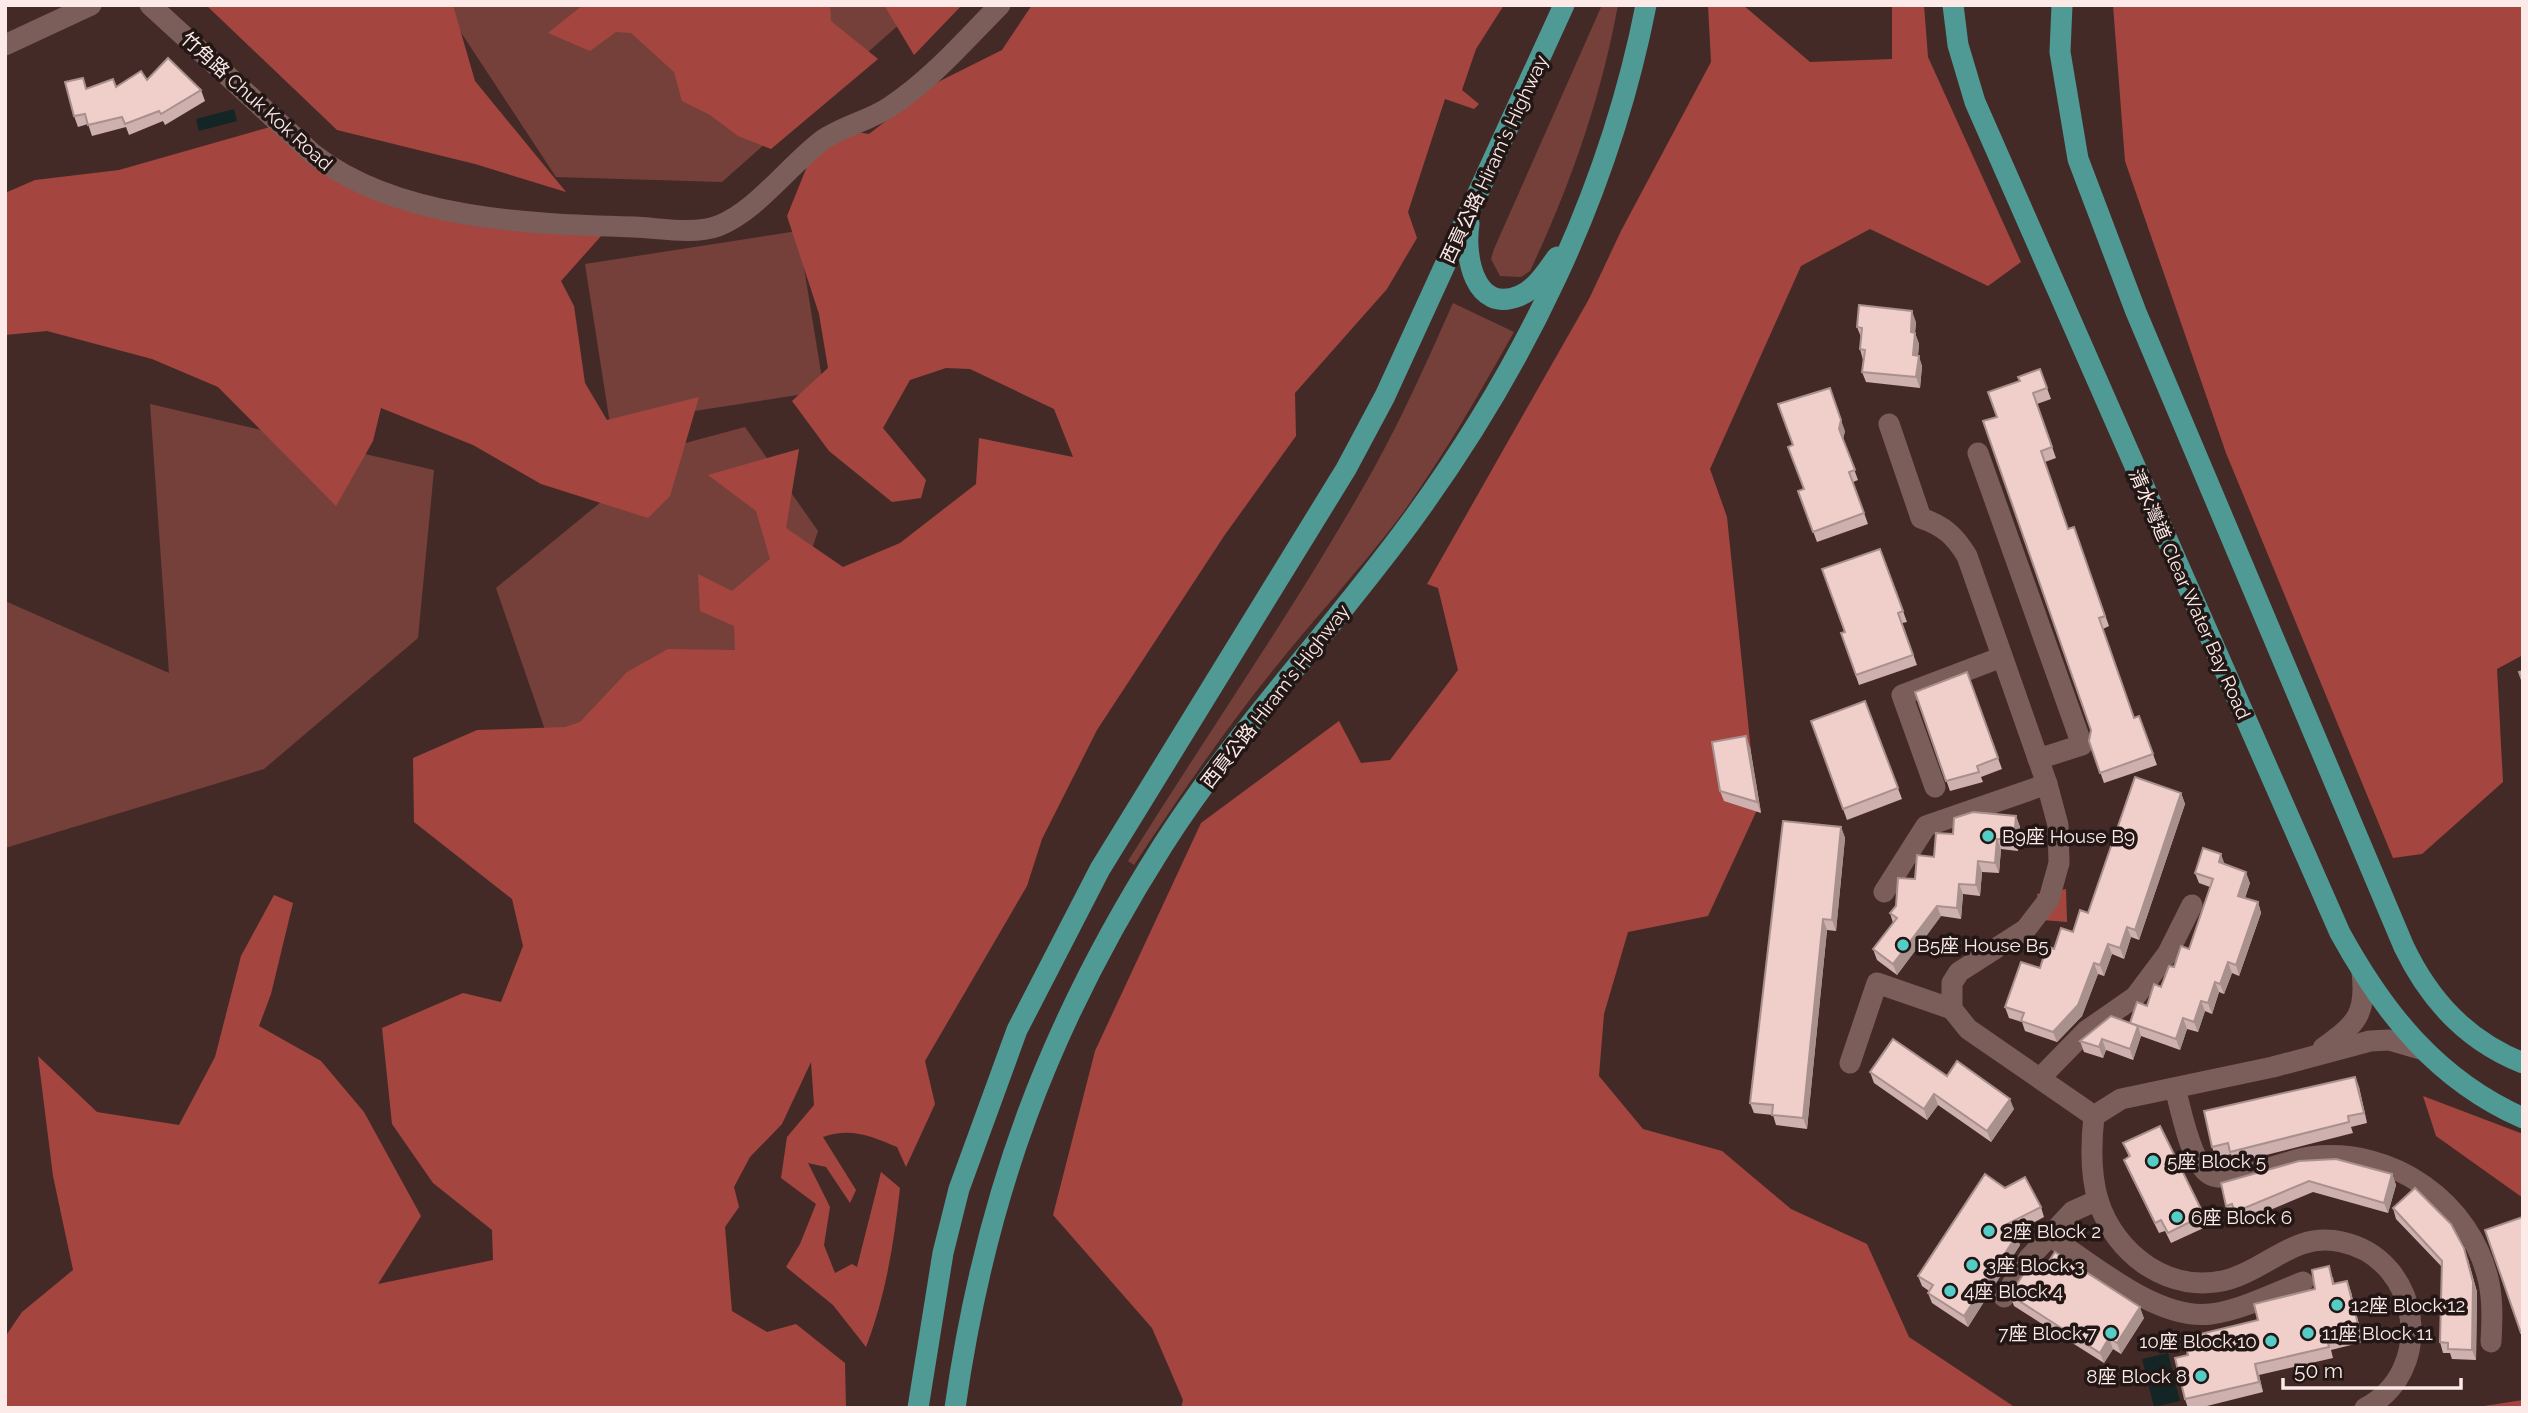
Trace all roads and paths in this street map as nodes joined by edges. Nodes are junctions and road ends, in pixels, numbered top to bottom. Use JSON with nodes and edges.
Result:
{"nodes":[{"id":1,"x":91,"y":5,"type":"edge"},
{"id":2,"x":150,"y":5,"type":"edge"},
{"id":3,"x":1000,"y":5,"type":"edge"},
{"id":4,"x":1564,"y":5,"type":"edge"},
{"id":5,"x":1646,"y":5,"type":"edge"},
{"id":6,"x":1953,"y":5,"type":"edge"},
{"id":7,"x":2062,"y":5,"type":"edge"},
{"id":8,"x":5,"y":45,"type":"edge"},
{"id":9,"x":1473,"y":204,"type":"junction"},
{"id":10,"x":1586,"y":211,"type":"junction"},
{"id":11,"x":1889,"y":424,"type":"dead end"},
{"id":12,"x":1978,"y":453,"type":"dead end"},
{"id":13,"x":2002,"y":657,"type":"junction"},
{"id":14,"x":2038,"y":758,"type":"junction"},
{"id":15,"x":2047,"y":784,"type":"junction"},
{"id":16,"x":1935,"y":788,"type":"dead end"},
{"id":17,"x":1884,"y":892,"type":"dead end"},
{"id":18,"x":2192,"y":905,"type":"dead end"},
{"id":19,"x":2362,"y":972,"type":"junction"},
{"id":20,"x":1952,"y":1009,"type":"junction"},
{"id":21,"x":2420,"y":1049,"type":"junction"},
{"id":22,"x":2313,"y":1055,"type":"junction"},
{"id":23,"x":1850,"y":1063,"type":"dead end"},
{"id":24,"x":2523,"y":1063,"type":"edge"},
{"id":25,"x":2040,"y":1078,"type":"junction"},
{"id":26,"x":2175,"y":1088,"type":"junction"},
{"id":27,"x":2094,"y":1116,"type":"junction"},
{"id":28,"x":2523,"y":1118,"type":"edge"},
{"id":29,"x":2098,"y":1200,"type":"junction"},
{"id":30,"x":2049,"y":1236,"type":"junction"},
{"id":31,"x":2303,"y":1282,"type":"dead end"},
{"id":32,"x":2004,"y":1297,"type":"dead end"},
{"id":33,"x":2491,"y":1342,"type":"dead end"},
{"id":34,"x":918,"y":1408,"type":"edge"},
{"id":35,"x":955,"y":1408,"type":"edge"},
{"id":36,"x":2365,"y":1408,"type":"edge"}],
"edges":[{"from":1,"to":8,"type":"street"},
{"from":2,"to":3,"type":"street","name":"竹角路 Chuk Kok Road"},
{"from":4,"to":9,"type":"main road","name":"西貢公路 Hiram's Highway"},
{"from":5,"to":10,"type":"main road","name":"西貢公路 Hiram's Highway"},
{"from":6,"to":19,"type":"main road","name":"清水灣道 Clear Water Bay Road"},
{"from":7,"to":24,"type":"main road"},
{"from":9,"to":10,"type":"main road"},
{"from":9,"to":34,"type":"main road","name":"西貢公路 Hiram's Highway"},
{"from":10,"to":35,"type":"main road","name":"西貢公路 Hiram's Highway"},
{"from":11,"to":13,"type":"street"},
{"from":12,"to":14,"type":"street"},
{"from":13,"to":14,"type":"street"},
{"from":13,"to":16,"type":"street"},
{"from":14,"to":15,"type":"street"},
{"from":15,"to":17,"type":"street"},
{"from":15,"to":20,"type":"street"},
{"from":18,"to":25,"type":"street"},
{"from":19,"to":21,"type":"main road","name":"清水灣道 Clear Water Bay Road"},
{"from":19,"to":22,"type":"street"},
{"from":20,"to":23,"type":"street"},
{"from":20,"to":25,"type":"street"},
{"from":21,"to":22,"type":"street"},
{"from":21,"to":28,"type":"main road","name":"清水灣道 Clear Water Bay Road"},
{"from":22,"to":26,"type":"street"},
{"from":25,"to":27,"type":"street"},
{"from":26,"to":27,"type":"street"},
{"from":26,"to":33,"type":"street"},
{"from":27,"to":29,"type":"street"},
{"from":29,"to":30,"type":"street"},
{"from":29,"to":36,"type":"street"},
{"from":30,"to":31,"type":"street"},
{"from":30,"to":32,"type":"street"}]}
